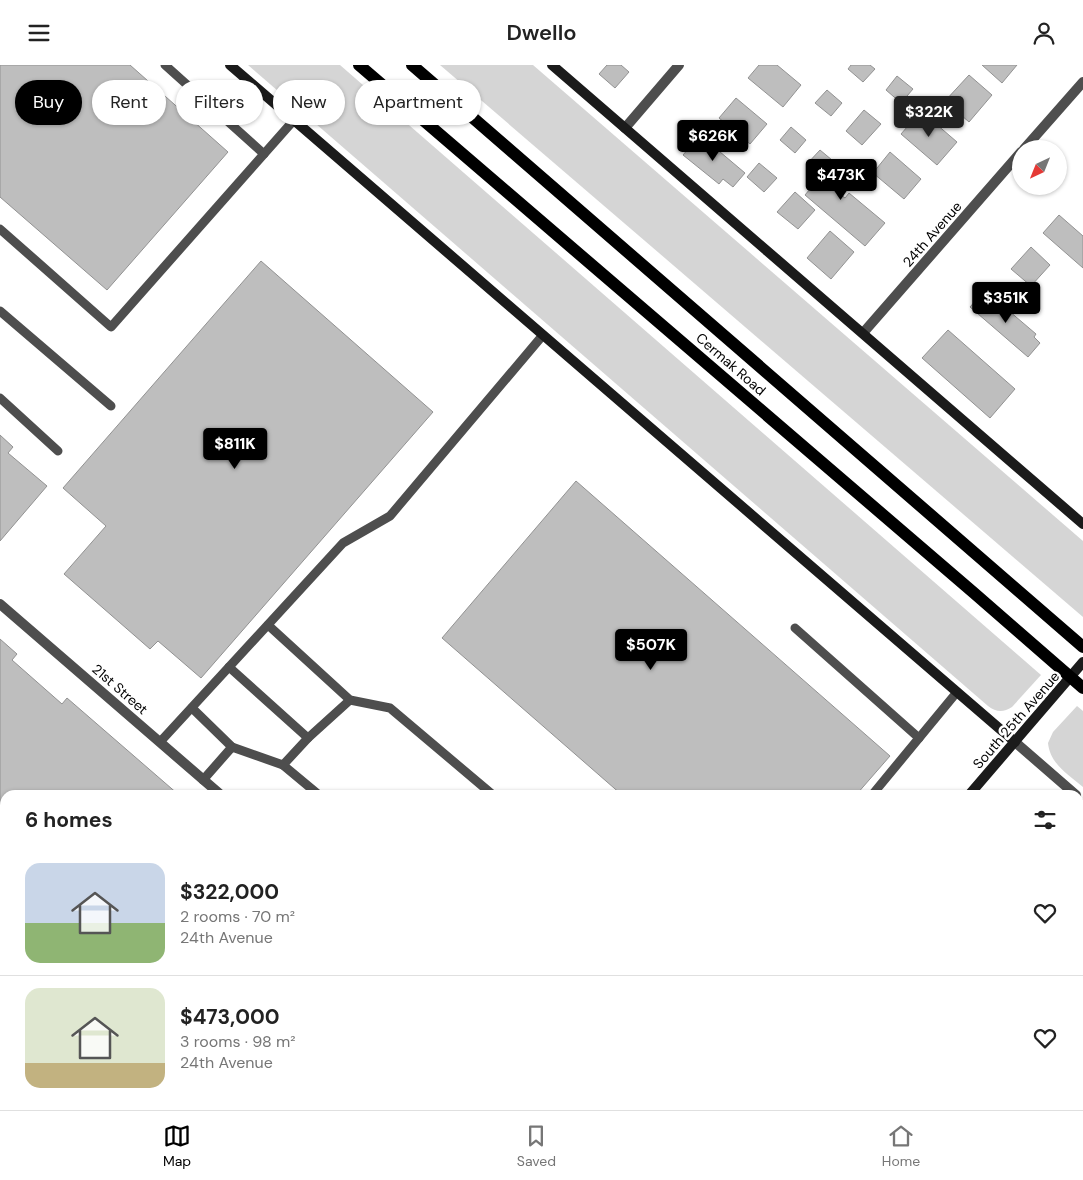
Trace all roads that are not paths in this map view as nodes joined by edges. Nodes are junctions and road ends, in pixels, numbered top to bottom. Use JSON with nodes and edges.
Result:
{"nodes":[{"id":1,"x":165,"y":65,"type":"edge"},
{"id":2,"x":230,"y":65,"type":"edge"},
{"id":3,"x":359,"y":65,"type":"edge"},
{"id":4,"x":412,"y":65,"type":"edge"},
{"id":5,"x":552,"y":65,"type":"edge"},
{"id":6,"x":679,"y":65,"type":"edge"},
{"id":7,"x":1083,"y":82,"type":"edge"},
{"id":8,"x":273,"y":102,"type":"edge"},
{"id":9,"x":290,"y":125,"type":"edge"},
{"id":10,"x":300,"y":125,"type":"edge"},
{"id":11,"x":626,"y":128,"type":"junction"},
{"id":12,"x":1032,"y":140,"type":"edge"},
{"id":13,"x":264,"y":154,"type":"junction"},
{"id":14,"x":1012,"y":162,"type":"edge"},
{"id":15,"x":0,"y":229,"type":"edge"},
{"id":16,"x":0,"y":311,"type":"edge"},
{"id":17,"x":863,"y":333,"type":"junction"},
{"id":18,"x":543,"y":335,"type":"junction"},
{"id":19,"x":0,"y":398,"type":"edge"},
{"id":20,"x":111,"y":407,"type":"dead end"},
{"id":21,"x":58,"y":451,"type":"dead end"},
{"id":22,"x":1083,"y":524,"type":"edge"},
{"id":23,"x":0,"y":605,"type":"edge"},
{"id":24,"x":268,"y":625,"type":"junction"},
{"id":25,"x":795,"y":629,"type":"dead end"},
{"id":26,"x":1083,"y":647,"type":"edge"},
{"id":27,"x":1083,"y":662,"type":"edge"},
{"id":28,"x":229,"y":667,"type":"junction"},
{"id":29,"x":1083,"y":688,"type":"edge"},
{"id":30,"x":957,"y":692,"type":"junction"},
{"id":31,"x":350,"y":700,"type":"junction"},
{"id":32,"x":192,"y":708,"type":"junction"},
{"id":33,"x":308,"y":738,"type":"junction"},
{"id":34,"x":919,"y":738,"type":"junction"},
{"id":35,"x":1015,"y":742,"type":"junction"},
{"id":36,"x":160,"y":743,"type":"junction"},
{"id":37,"x":232,"y":747,"type":"junction"},
{"id":38,"x":284,"y":765,"type":"junction"},
{"id":39,"x":203,"y":780,"type":"junction"},
{"id":40,"x":215,"y":790,"type":"edge"},
{"id":41,"x":313,"y":790,"type":"edge"},
{"id":42,"x":487,"y":790,"type":"edge"},
{"id":43,"x":876,"y":790,"type":"edge"},
{"id":44,"x":975,"y":790,"type":"edge"},
{"id":45,"x":1070,"y":790,"type":"edge"}],
"edges":[{"from":1,"to":13,"type":"lane"},
{"from":2,"to":8,"type":"main road"},
{"from":3,"to":29,"type":"main road","name":"Cermak Road"},
{"from":4,"to":26,"type":"main road","name":"Cermak Road"},
{"from":5,"to":11,"type":"main road"},
{"from":6,"to":11,"type":"street"},
{"from":7,"to":12,"type":"street"},
{"from":9,"to":13,"type":"lane"},
{"from":10,"to":18,"type":"main road"},
{"from":11,"to":17,"type":"main road"},
{"from":13,"to":15,"type":"lane"},
{"from":14,"to":17,"type":"street","name":"24th Avenue"},
{"from":16,"to":20,"type":"lane"},
{"from":17,"to":22,"type":"main road"},
{"from":18,"to":24,"type":"lane"},
{"from":18,"to":30,"type":"main road"},
{"from":19,"to":21,"type":"lane"},
{"from":23,"to":36,"type":"street","name":"21st Street"},
{"from":24,"to":28,"type":"lane"},
{"from":24,"to":31,"type":"lane"},
{"from":25,"to":34,"type":"lane"},
{"from":27,"to":35,"type":"main road","name":"South 25th Avenue"},
{"from":28,"to":32,"type":"lane"},
{"from":28,"to":33,"type":"lane"},
{"from":30,"to":34,"type":"lane"},
{"from":30,"to":35,"type":"main road"},
{"from":31,"to":33,"type":"lane"},
{"from":31,"to":42,"type":"lane"},
{"from":32,"to":36,"type":"lane"},
{"from":32,"to":37,"type":"lane"},
{"from":33,"to":38,"type":"lane"},
{"from":34,"to":43,"type":"lane"},
{"from":35,"to":44,"type":"main road","name":"South 25th Avenue"},
{"from":35,"to":45,"type":"street"},
{"from":36,"to":39,"type":"street","name":"21st Street"},
{"from":37,"to":38,"type":"lane"},
{"from":37,"to":39,"type":"lane"},
{"from":38,"to":41,"type":"lane"},
{"from":39,"to":40,"type":"street","name":"21st Street"}]}
